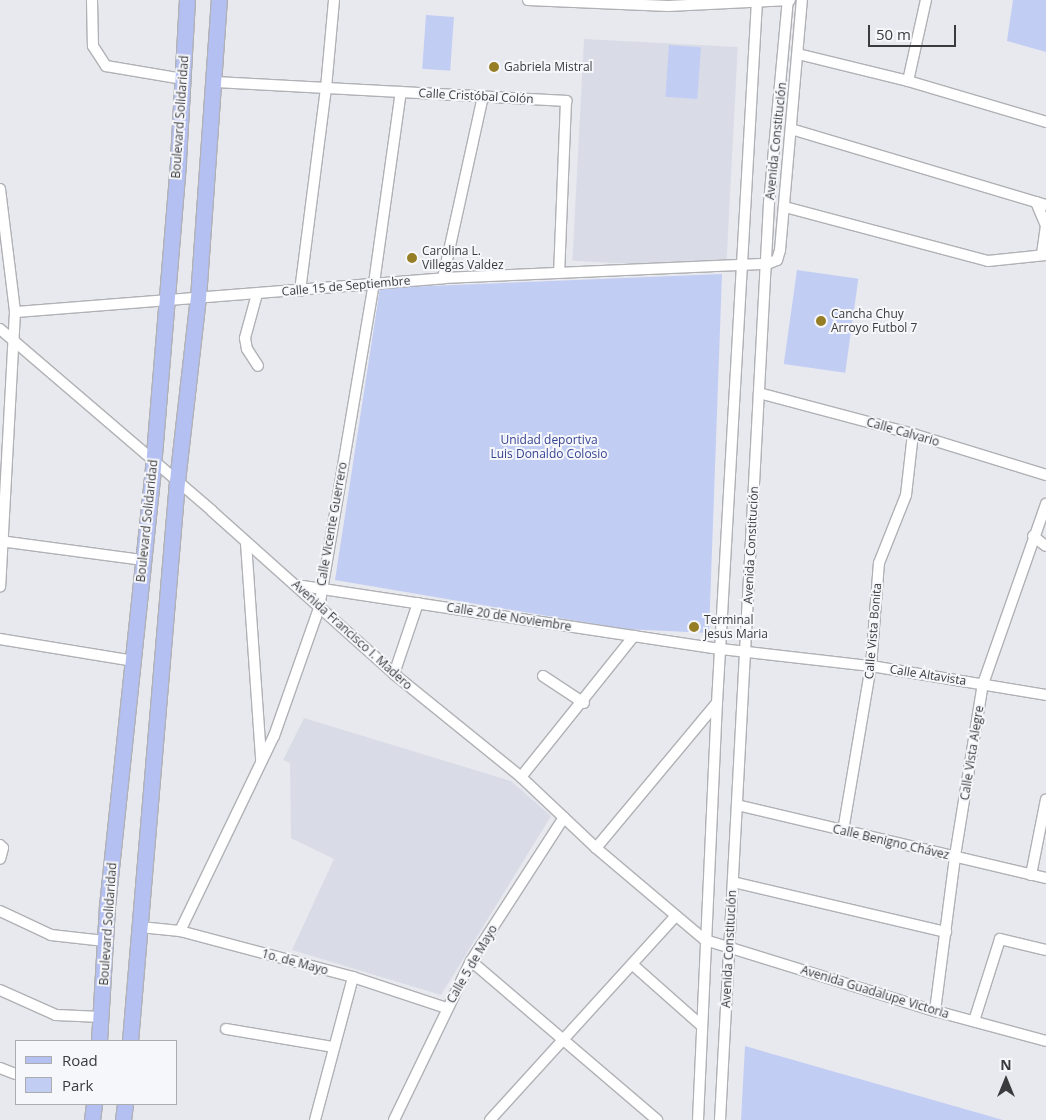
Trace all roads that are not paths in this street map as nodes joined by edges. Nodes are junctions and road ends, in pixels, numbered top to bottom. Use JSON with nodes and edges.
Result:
{"nodes":[{"id":1,"x":92,"y":0,"type":"edge"},
{"id":2,"x":187,"y":0,"type":"edge"},
{"id":3,"x":219,"y":0,"type":"edge"},
{"id":4,"x":334,"y":0,"type":"edge"},
{"id":5,"x":528,"y":0,"type":"edge"},
{"id":6,"x":789,"y":0,"type":"edge"},
{"id":7,"x":802,"y":0,"type":"edge"},
{"id":8,"x":926,"y":0,"type":"edge"},
{"id":9,"x":577,"y":2,"type":"edge"},
{"id":10,"x":757,"y":2,"type":"edge"},
{"id":11,"x":668,"y":3,"type":"edge"},
{"id":12,"x":798,"y":54,"type":"junction"},
{"id":13,"x":183,"y":79,"type":"junction"},
{"id":14,"x":908,"y":81,"type":"junction"},
{"id":15,"x":216,"y":82,"type":"junction"},
{"id":16,"x":326,"y":88,"type":"junction"},
{"id":17,"x":401,"y":92,"type":"junction"},
{"id":18,"x":483,"y":96,"type":"junction"},
{"id":19,"x":1046,"y":122,"type":"edge"},
{"id":20,"x":791,"y":129,"type":"junction"},
{"id":21,"x":0,"y":189,"type":"edge"},
{"id":22,"x":1041,"y":204,"type":"edge"},
{"id":23,"x":785,"y":207,"type":"junction"},
{"id":24,"x":1046,"y":226,"type":"edge"},
{"id":25,"x":1044,"y":255,"type":"edge"},
{"id":26,"x":767,"y":264,"type":"junction"},
{"id":27,"x":740,"y":265,"type":"junction"},
{"id":28,"x":559,"y":273,"type":"junction"},
{"id":29,"x":443,"y":278,"type":"junction"},
{"id":30,"x":374,"y":283,"type":"junction"},
{"id":31,"x":300,"y":291,"type":"junction"},
{"id":32,"x":257,"y":294,"type":"junction"},
{"id":33,"x":198,"y":298,"type":"junction"},
{"id":34,"x":165,"y":299,"type":"junction"},
{"id":35,"x":15,"y":312,"type":"junction"},
{"id":36,"x":0,"y":329,"type":"edge"},
{"id":37,"x":14,"y":342,"type":"junction"},
{"id":38,"x":258,"y":366,"type":"dead end"},
{"id":39,"x":759,"y":393,"type":"junction"},
{"id":40,"x":913,"y":434,"type":"junction"},
{"id":41,"x":153,"y":460,"type":"junction"},
{"id":42,"x":1046,"y":475,"type":"edge"},
{"id":43,"x":177,"y":481,"type":"junction"},
{"id":44,"x":1046,"y":504,"type":"edge"},
{"id":45,"x":1033,"y":536,"type":"junction"},
{"id":46,"x":1,"y":542,"type":"edge"},
{"id":47,"x":246,"y":543,"type":"junction"},
{"id":48,"x":1046,"y":546,"type":"edge"},
{"id":49,"x":142,"y":560,"type":"junction"},
{"id":50,"x":0,"y":586,"type":"edge"},
{"id":51,"x":296,"y":586,"type":"junction"},
{"id":52,"x":322,"y":587,"type":"junction"},
{"id":53,"x":418,"y":603,"type":"junction"},
{"id":54,"x":319,"y":608,"type":"junction"},
{"id":55,"x":634,"y":636,"type":"junction"},
{"id":56,"x":0,"y":639,"type":"edge"},
{"id":57,"x":721,"y":649,"type":"junction"},
{"id":58,"x":745,"y":651,"type":"junction"},
{"id":59,"x":135,"y":661,"type":"junction"},
{"id":60,"x":871,"y":666,"type":"junction"},
{"id":61,"x":394,"y":674,"type":"junction"},
{"id":62,"x":543,"y":676,"type":"dead end"},
{"id":63,"x":983,"y":684,"type":"junction"},
{"id":64,"x":1046,"y":695,"type":"edge"},
{"id":65,"x":584,"y":703,"type":"junction"},
{"id":66,"x":717,"y":703,"type":"junction"},
{"id":67,"x":261,"y":761,"type":"junction"},
{"id":68,"x":521,"y":777,"type":"junction"},
{"id":69,"x":1046,"y":799,"type":"edge"},
{"id":70,"x":737,"y":805,"type":"junction"},
{"id":71,"x":564,"y":817,"type":"junction"},
{"id":72,"x":842,"y":831,"type":"junction"},
{"id":73,"x":596,"y":848,"type":"junction"},
{"id":74,"x":955,"y":856,"type":"junction"},
{"id":75,"x":1031,"y":875,"type":"junction"},
{"id":76,"x":1046,"y":878,"type":"edge"},
{"id":77,"x":733,"y":882,"type":"junction"},
{"id":78,"x":0,"y":912,"type":"edge"},
{"id":79,"x":675,"y":917,"type":"junction"},
{"id":80,"x":140,"y":927,"type":"junction"},
{"id":81,"x":180,"y":931,"type":"junction"},
{"id":82,"x":946,"y":932,"type":"junction"},
{"id":83,"x":705,"y":940,"type":"junction"},
{"id":84,"x":104,"y":941,"type":"junction"},
{"id":85,"x":730,"y":948,"type":"junction"},
{"id":86,"x":1046,"y":950,"type":"edge"},
{"id":87,"x":471,"y":961,"type":"junction"},
{"id":88,"x":633,"y":965,"type":"junction"},
{"id":89,"x":353,"y":978,"type":"junction"},
{"id":90,"x":0,"y":990,"type":"edge"},
{"id":91,"x":446,"y":1008,"type":"junction"},
{"id":92,"x":935,"y":1011,"type":"junction"},
{"id":93,"x":102,"y":1017,"type":"junction"},
{"id":94,"x":974,"y":1021,"type":"junction"},
{"id":95,"x":702,"y":1026,"type":"junction"},
{"id":96,"x":226,"y":1030,"type":"dead end"},
{"id":97,"x":100,"y":1040,"type":"edge"},
{"id":98,"x":130,"y":1040,"type":"edge"},
{"id":99,"x":566,"y":1040,"type":"junction"},
{"id":100,"x":1046,"y":1040,"type":"edge"},
{"id":101,"x":334,"y":1047,"type":"junction"},
{"id":102,"x":0,"y":1068,"type":"edge"},
{"id":103,"x":15,"y":1074,"type":"edge"},
{"id":104,"x":94,"y":1105,"type":"edge"},
{"id":105,"x":125,"y":1105,"type":"edge"},
{"id":106,"x":92,"y":1120,"type":"edge"},
{"id":107,"x":123,"y":1120,"type":"edge"},
{"id":108,"x":315,"y":1120,"type":"edge"},
{"id":109,"x":394,"y":1120,"type":"edge"},
{"id":110,"x":490,"y":1120,"type":"edge"},
{"id":111,"x":657,"y":1120,"type":"edge"},
{"id":112,"x":698,"y":1120,"type":"edge"},
{"id":113,"x":720,"y":1120,"type":"edge"}],
"edges":[{"from":1,"to":13,"type":"street"},
{"from":2,"to":13,"type":"main road","name":"Boulevard Solidaridad"},
{"from":3,"to":15,"type":"main road","name":"Boulevard Solidaridad"},
{"from":4,"to":16,"type":"street"},
{"from":5,"to":9,"type":"street"},
{"from":6,"to":10,"type":"street"},
{"from":6,"to":26,"type":"street","name":"Avenida Constitución"},
{"from":7,"to":12,"type":"street"},
{"from":8,"to":14,"type":"street"},
{"from":9,"to":11,"type":"street"},
{"from":10,"to":11,"type":"street"},
{"from":10,"to":27,"type":"street","name":"Avenida Constitución"},
{"from":12,"to":14,"type":"street"},
{"from":12,"to":20,"type":"street"},
{"from":13,"to":34,"type":"main road","name":"Boulevard Solidaridad"},
{"from":14,"to":19,"type":"street"},
{"from":15,"to":16,"type":"street","name":"Calle Cristóbal Colón"},
{"from":15,"to":33,"type":"main road","name":"Boulevard Solidaridad"},
{"from":16,"to":17,"type":"street","name":"Calle Cristóbal Colón"},
{"from":16,"to":31,"type":"street"},
{"from":17,"to":18,"type":"street","name":"Calle Cristóbal Colón"},
{"from":17,"to":30,"type":"street","name":"Calle Vicente Guerrero"},
{"from":18,"to":28,"type":"street","name":"Calle Cristóbal Colón"},
{"from":18,"to":29,"type":"street"},
{"from":20,"to":22,"type":"street"},
{"from":20,"to":23,"type":"street"},
{"from":21,"to":35,"type":"street"},
{"from":22,"to":24,"type":"street"},
{"from":23,"to":25,"type":"street"},
{"from":23,"to":26,"type":"street"},
{"from":24,"to":25,"type":"street"},
{"from":26,"to":27,"type":"street","name":"Calle 15 de Septiembre"},
{"from":26,"to":39,"type":"street","name":"Avenida Constitución"},
{"from":27,"to":28,"type":"street","name":"Calle 15 de Septiembre"},
{"from":27,"to":57,"type":"street","name":"Avenida Constitución"},
{"from":28,"to":29,"type":"street","name":"Calle 15 de Septiembre"},
{"from":29,"to":30,"type":"street","name":"Calle 15 de Septiembre"},
{"from":30,"to":31,"type":"street","name":"Calle 15 de Septiembre"},
{"from":30,"to":52,"type":"street","name":"Calle Vicente Guerrero"},
{"from":31,"to":32,"type":"street","name":"Calle 15 de Septiembre"},
{"from":32,"to":33,"type":"street","name":"Calle 15 de Septiembre"},
{"from":32,"to":38,"type":"street"},
{"from":33,"to":34,"type":"street","name":"Calle 15 de Septiembre"},
{"from":33,"to":43,"type":"main road","name":"Boulevard Solidaridad"},
{"from":34,"to":35,"type":"street","name":"Calle 15 de Septiembre"},
{"from":34,"to":41,"type":"main road","name":"Boulevard Solidaridad"},
{"from":35,"to":37,"type":"street"},
{"from":36,"to":37,"type":"street","name":"Avenida Francisco I. Madero"},
{"from":37,"to":41,"type":"street","name":"Avenida Francisco I. Madero"},
{"from":37,"to":46,"type":"street"},
{"from":39,"to":40,"type":"street","name":"Calle Calvario"},
{"from":39,"to":58,"type":"street","name":"Avenida Constitución"},
{"from":40,"to":42,"type":"street","name":"Calle Calvario"},
{"from":40,"to":60,"type":"street","name":"Calle Vista Bonita"},
{"from":41,"to":43,"type":"street","name":"Avenida Francisco I. Madero"},
{"from":41,"to":49,"type":"main road","name":"Boulevard Solidaridad"},
{"from":43,"to":47,"type":"street","name":"Avenida Francisco I. Madero"},
{"from":43,"to":80,"type":"main road","name":"Boulevard Solidaridad"},
{"from":44,"to":45,"type":"street","name":"Calle Vista Alegre"},
{"from":45,"to":48,"type":"street"},
{"from":45,"to":63,"type":"street","name":"Calle Vista Alegre"},
{"from":46,"to":49,"type":"street"},
{"from":46,"to":50,"type":"street"},
{"from":47,"to":51,"type":"street","name":"Avenida Francisco I. Madero"},
{"from":47,"to":67,"type":"street"},
{"from":49,"to":59,"type":"main road","name":"Boulevard Solidaridad"},
{"from":51,"to":52,"type":"street","name":"Calle 20 de Noviembre"},
{"from":51,"to":54,"type":"street","name":"Avenida Francisco I. Madero"},
{"from":52,"to":53,"type":"street","name":"Calle 20 de Noviembre"},
{"from":52,"to":54,"type":"street","name":"Calle Vicente Guerrero"},
{"from":53,"to":55,"type":"street","name":"Calle 20 de Noviembre"},
{"from":53,"to":61,"type":"street"},
{"from":54,"to":61,"type":"street","name":"Avenida Francisco I. Madero"},
{"from":54,"to":67,"type":"street","name":"Calle Vicente Guerrero"},
{"from":55,"to":57,"type":"street","name":"Calle 20 de Noviembre"},
{"from":55,"to":65,"type":"street"},
{"from":56,"to":59,"type":"street"},
{"from":57,"to":58,"type":"street","name":"Calle Altavista"},
{"from":57,"to":66,"type":"street","name":"Avenida Constitución"},
{"from":58,"to":60,"type":"street","name":"Calle Altavista"},
{"from":58,"to":70,"type":"street","name":"Avenida Constitución"},
{"from":59,"to":84,"type":"main road","name":"Boulevard Solidaridad"},
{"from":60,"to":63,"type":"street","name":"Calle Altavista"},
{"from":60,"to":72,"type":"street","name":"Calle Vista Bonita"},
{"from":61,"to":68,"type":"street","name":"Avenida Francisco I. Madero"},
{"from":62,"to":65,"type":"street"},
{"from":63,"to":64,"type":"street","name":"Calle Altavista"},
{"from":63,"to":74,"type":"street","name":"Calle Vista Alegre"},
{"from":65,"to":68,"type":"street"},
{"from":66,"to":73,"type":"street"},
{"from":66,"to":83,"type":"street","name":"Avenida Constitución"},
{"from":67,"to":81,"type":"street","name":"Calle Vicente Guerrero"},
{"from":68,"to":71,"type":"street","name":"Avenida Francisco I. Madero"},
{"from":69,"to":75,"type":"street"},
{"from":70,"to":72,"type":"street","name":"Calle Benigno Chávez"},
{"from":70,"to":77,"type":"street","name":"Avenida Constitución"},
{"from":71,"to":73,"type":"street","name":"Avenida Francisco I. Madero"},
{"from":71,"to":87,"type":"street","name":"Calle 5 de Mayo"},
{"from":72,"to":74,"type":"street","name":"Calle Benigno Chávez"},
{"from":73,"to":79,"type":"street","name":"Avenida Francisco I. Madero"},
{"from":74,"to":75,"type":"street","name":"Calle Benigno Chávez"},
{"from":74,"to":82,"type":"street","name":"Calle Vista Alegre"},
{"from":75,"to":76,"type":"street","name":"Calle Benigno Chávez"},
{"from":77,"to":82,"type":"street"},
{"from":77,"to":85,"type":"street","name":"Avenida Constitución"},
{"from":78,"to":84,"type":"street"},
{"from":79,"to":83,"type":"street","name":"Avenida Francisco I. Madero"},
{"from":79,"to":88,"type":"street"},
{"from":80,"to":81,"type":"street","name":"1o. de Mayo"},
{"from":80,"to":98,"type":"main road","name":"Boulevard Solidaridad"},
{"from":81,"to":89,"type":"street","name":"1o. de Mayo"},
{"from":82,"to":92,"type":"street","name":"Calle Vista Alegre"},
{"from":83,"to":85,"type":"street","name":"Avenida Guadalupe Victoria"},
{"from":83,"to":95,"type":"street","name":"Avenida Constitución"},
{"from":84,"to":93,"type":"main road","name":"Boulevard Solidaridad"},
{"from":85,"to":92,"type":"street","name":"Avenida Guadalupe Victoria"},
{"from":85,"to":113,"type":"street","name":"Avenida Constitución"},
{"from":86,"to":94,"type":"street"},
{"from":87,"to":91,"type":"street","name":"Calle 5 de Mayo"},
{"from":87,"to":99,"type":"street"},
{"from":88,"to":95,"type":"street"},
{"from":88,"to":99,"type":"street"},
{"from":89,"to":91,"type":"street","name":"1o. de Mayo"},
{"from":89,"to":101,"type":"street"},
{"from":90,"to":93,"type":"street"},
{"from":91,"to":109,"type":"street","name":"Calle 5 de Mayo"},
{"from":92,"to":94,"type":"street","name":"Avenida Guadalupe Victoria"},
{"from":93,"to":97,"type":"main road","name":"Boulevard Solidaridad"},
{"from":94,"to":100,"type":"street","name":"Avenida Guadalupe Victoria"},
{"from":95,"to":112,"type":"street","name":"Avenida Constitución"},
{"from":96,"to":101,"type":"street"},
{"from":99,"to":110,"type":"street"},
{"from":99,"to":111,"type":"street"},
{"from":101,"to":108,"type":"street"},
{"from":102,"to":103,"type":"street"},
{"from":104,"to":106,"type":"main road"},
{"from":105,"to":107,"type":"main road"}]}
